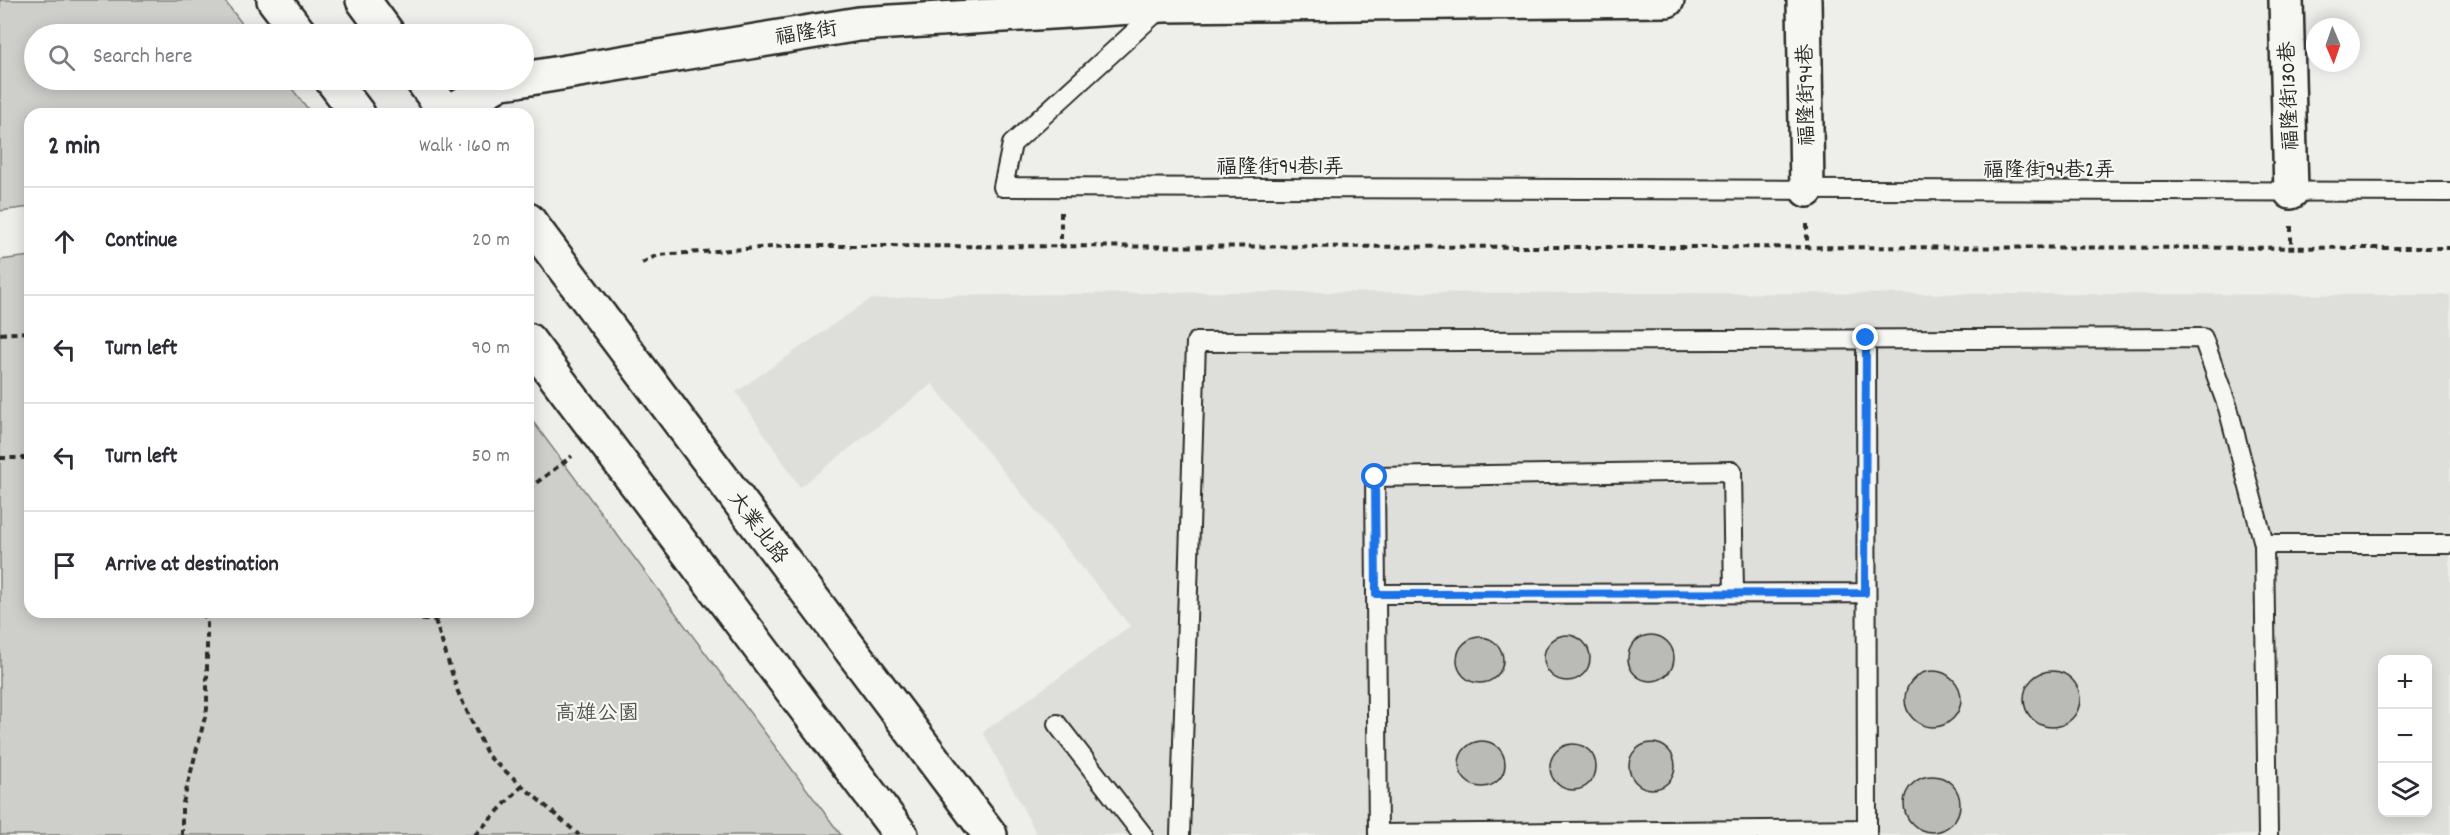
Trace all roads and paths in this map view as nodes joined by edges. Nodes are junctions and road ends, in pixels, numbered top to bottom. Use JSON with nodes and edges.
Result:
{"nodes":[{"id":1,"x":274,"y":0,"type":"edge"},
{"id":2,"x":363,"y":0,"type":"edge"},
{"id":3,"x":1667,"y":0,"type":"edge"},
{"id":4,"x":1804,"y":0,"type":"edge"},
{"id":5,"x":2286,"y":0,"type":"edge"},
{"id":6,"x":1164,"y":3,"type":"edge"},
{"id":7,"x":292,"y":24,"type":"edge"},
{"id":8,"x":381,"y":24,"type":"edge"},
{"id":9,"x":534,"y":77,"type":"edge"},
{"id":10,"x":340,"y":90,"type":"edge"},
{"id":11,"x":429,"y":90,"type":"edge"},
{"id":12,"x":488,"y":90,"type":"edge"},
{"id":13,"x":354,"y":108,"type":"edge"},
{"id":14,"x":443,"y":108,"type":"edge"},
{"id":15,"x":457,"y":108,"type":"edge"},
{"id":16,"x":1807,"y":190,"type":"junction"},
{"id":17,"x":2291,"y":192,"type":"junction"},
{"id":18,"x":2450,"y":192,"type":"edge"},
{"id":19,"x":534,"y":228,"type":"edge"},
{"id":20,"x":2450,"y":248,"type":"edge"},
{"id":21,"x":642,"y":263,"type":"dead end"},
{"id":22,"x":24,"y":332,"type":"edge"},
{"id":23,"x":0,"y":334,"type":"edge"},
{"id":24,"x":1866,"y":338,"type":"junction"},
{"id":25,"x":534,"y":348,"type":"edge"},
{"id":26,"x":582,"y":449,"type":"dead end"},
{"id":27,"x":0,"y":458,"type":"edge"},
{"id":28,"x":24,"y":458,"type":"edge"},
{"id":29,"x":534,"y":485,"type":"edge"},
{"id":30,"x":2264,"y":544,"type":"junction"},
{"id":31,"x":2450,"y":544,"type":"edge"},
{"id":32,"x":1734,"y":593,"type":"junction"},
{"id":33,"x":1865,"y":593,"type":"junction"},
{"id":34,"x":1376,"y":594,"type":"junction"},
{"id":35,"x":206,"y":618,"type":"edge"},
{"id":36,"x":416,"y":618,"type":"edge"},
{"id":37,"x":439,"y":618,"type":"edge"},
{"id":38,"x":435,"y":620,"type":"junction"},
{"id":39,"x":1057,"y":724,"type":"dead end"},
{"id":40,"x":523,"y":785,"type":"junction"},
{"id":41,"x":1867,"y":832,"type":"edge"},
{"id":42,"x":182,"y":835,"type":"edge"},
{"id":43,"x":475,"y":835,"type":"edge"},
{"id":44,"x":579,"y":835,"type":"edge"},
{"id":45,"x":901,"y":835,"type":"edge"},
{"id":46,"x":990,"y":835,"type":"edge"},
{"id":47,"x":1143,"y":835,"type":"edge"},
{"id":48,"x":1180,"y":835,"type":"edge"},
{"id":49,"x":2268,"y":835,"type":"edge"}],
"edges":[{"from":1,"to":7,"type":"street"},
{"from":2,"to":8,"type":"street"},
{"from":3,"to":6,"type":"street","name":"福隆街"},
{"from":4,"to":16,"type":"street","name":"福隆街94巷"},
{"from":5,"to":17,"type":"street","name":"福隆街130巷"},
{"from":6,"to":9,"type":"street","name":"福隆街"},
{"from":6,"to":16,"type":"lane","name":"福隆街94巷1弄"},
{"from":10,"to":13,"type":"street"},
{"from":11,"to":14,"type":"street"},
{"from":12,"to":15,"type":"street"},
{"from":16,"to":17,"type":"lane","name":"福隆街94巷2弄"},
{"from":17,"to":18,"type":"lane","name":"福隆街94巷2弄"},
{"from":19,"to":46,"type":"street","name":"大業北路"},
{"from":20,"to":21,"type":"path"},
{"from":22,"to":23,"type":"path"},
{"from":24,"to":30,"type":"lane"},
{"from":24,"to":33,"type":"lane"},
{"from":24,"to":48,"type":"lane"},
{"from":25,"to":45,"type":"street"},
{"from":26,"to":29,"type":"path"},
{"from":27,"to":28,"type":"path"},
{"from":30,"to":31,"type":"lane"},
{"from":30,"to":49,"type":"lane"},
{"from":32,"to":33,"type":"lane"},
{"from":32,"to":34,"type":"lane"},
{"from":32,"to":34,"type":"lane"},
{"from":33,"to":41,"type":"lane"},
{"from":34,"to":41,"type":"lane"},
{"from":35,"to":42,"type":"path"},
{"from":36,"to":38,"type":"path"},
{"from":37,"to":38,"type":"path"},
{"from":38,"to":40,"type":"path"},
{"from":39,"to":47,"type":"lane"},
{"from":40,"to":43,"type":"path"},
{"from":40,"to":44,"type":"path"}]}
